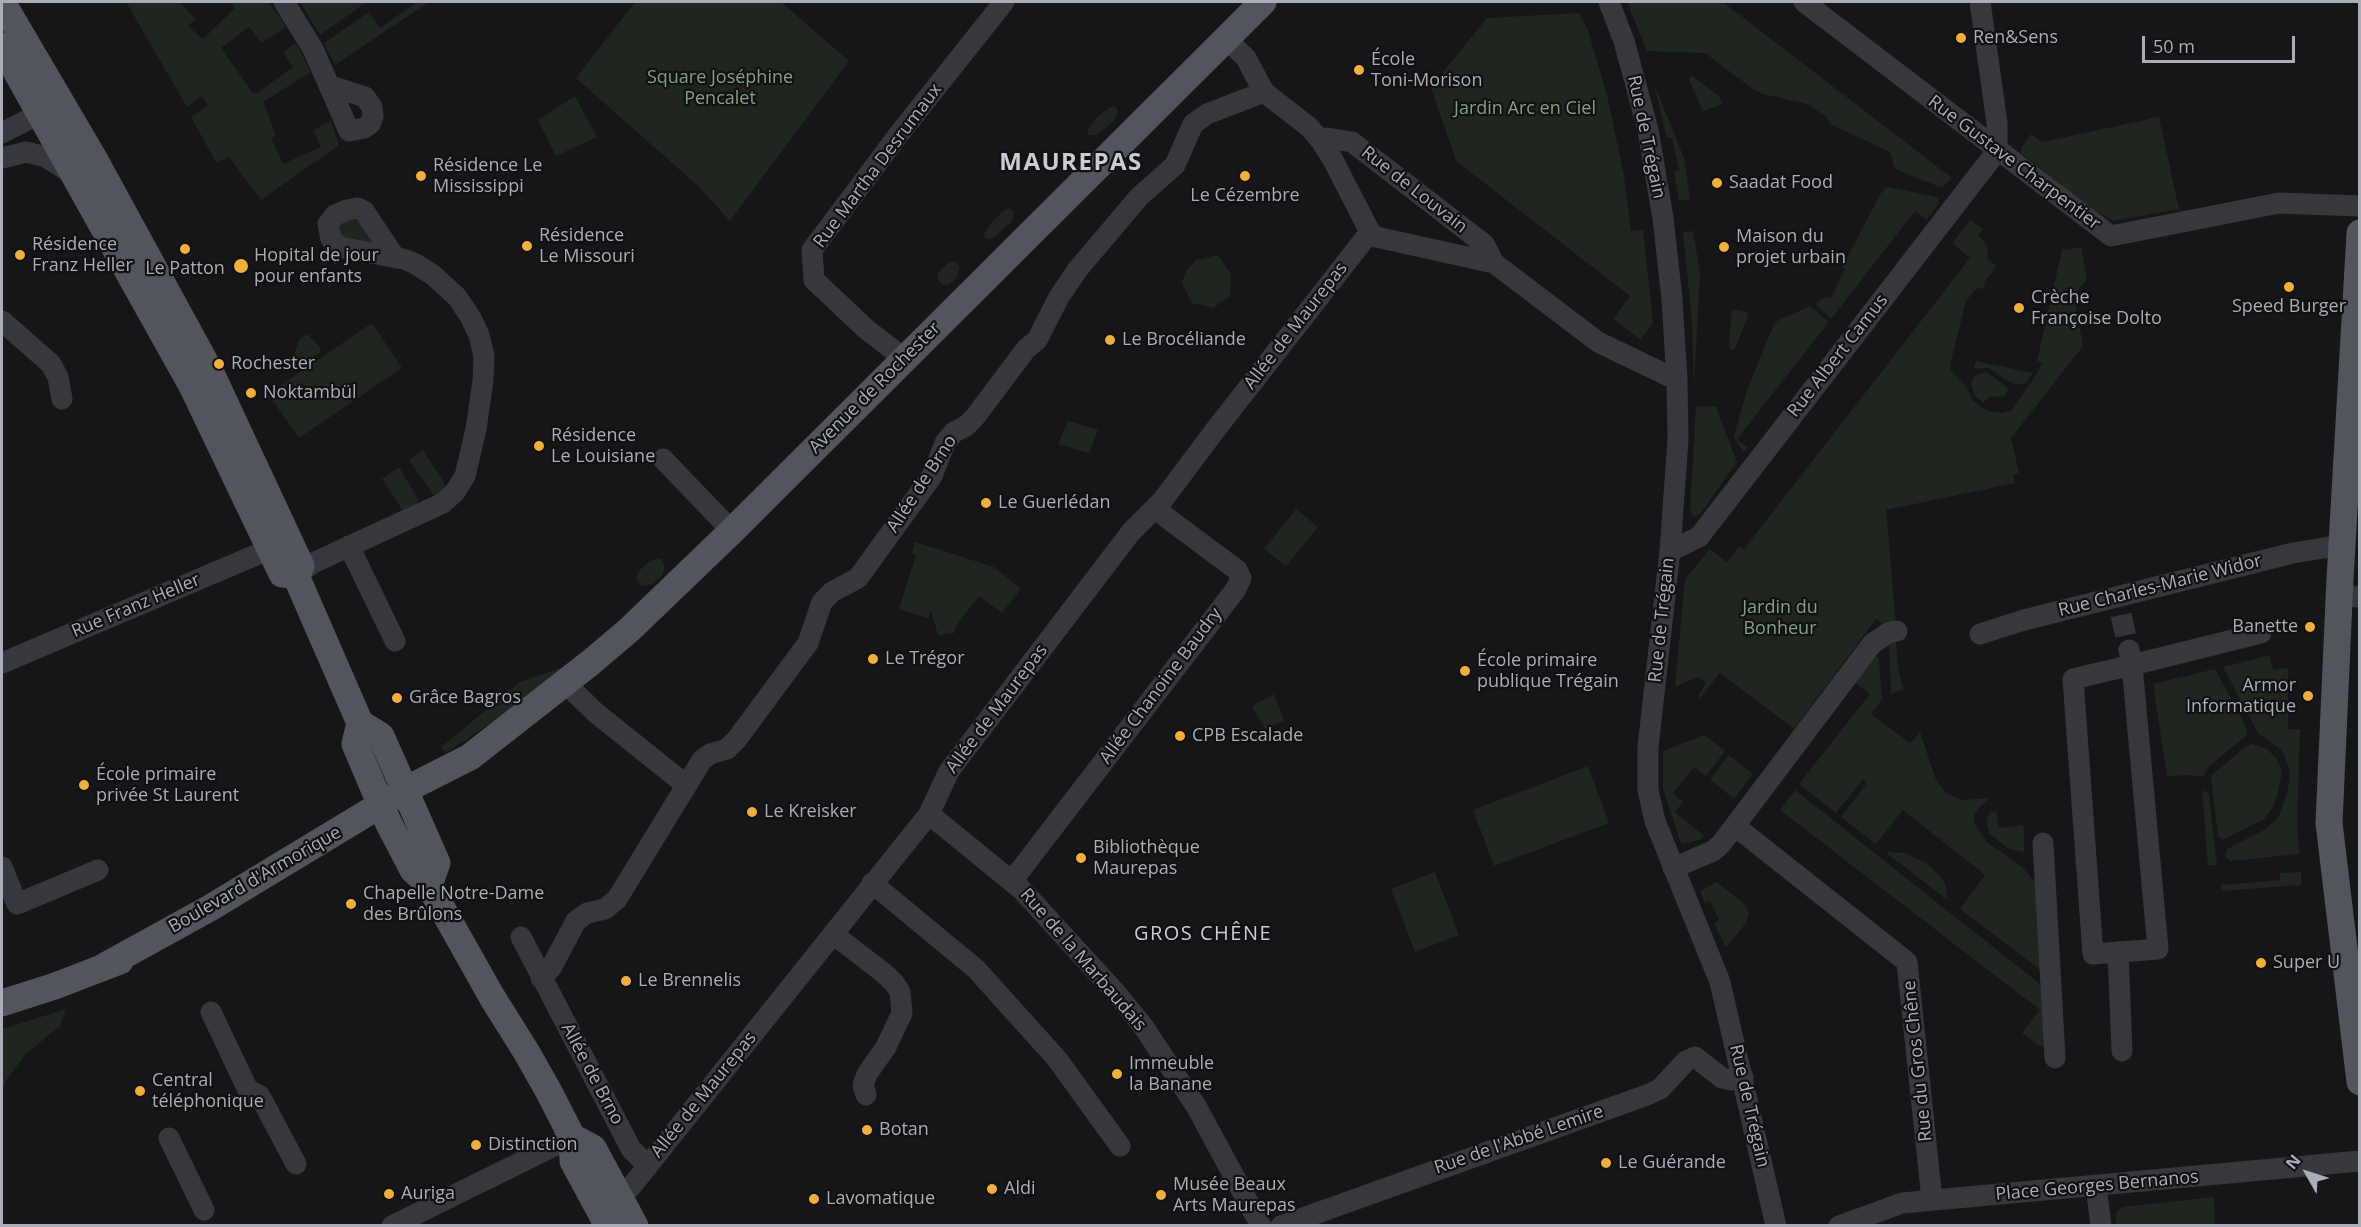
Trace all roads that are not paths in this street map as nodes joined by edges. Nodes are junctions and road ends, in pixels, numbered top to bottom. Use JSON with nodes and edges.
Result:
{"nodes":[{"id":1,"x":2,"y":2,"type":"edge"},
{"id":2,"x":284,"y":2,"type":"edge"},
{"id":3,"x":1004,"y":2,"type":"edge"},
{"id":4,"x":1263,"y":2,"type":"edge"},
{"id":5,"x":1609,"y":2,"type":"edge"},
{"id":6,"x":1804,"y":2,"type":"edge"},
{"id":7,"x":1980,"y":2,"type":"edge"},
{"id":8,"x":1226,"y":39,"type":"junction"},
{"id":9,"x":2,"y":46,"type":"edge"},
{"id":10,"x":331,"y":86,"type":"dead end"},
{"id":11,"x":1264,"y":92,"type":"junction"},
{"id":12,"x":51,"y":108,"type":"junction"},
{"id":13,"x":2,"y":133,"type":"edge"},
{"id":14,"x":1321,"y":141,"type":"junction"},
{"id":15,"x":1997,"y":151,"type":"junction"},
{"id":16,"x":2,"y":158,"type":"edge"},
{"id":17,"x":74,"y":175,"type":"junction"},
{"id":18,"x":2360,"y":206,"type":"edge"},
{"id":19,"x":1370,"y":232,"type":"junction"},
{"id":20,"x":2360,"y":233,"type":"edge"},
{"id":21,"x":394,"y":256,"type":"dead end"},
{"id":22,"x":1494,"y":263,"type":"junction"},
{"id":23,"x":2357,"y":286,"type":"edge"},
{"id":24,"x":2,"y":321,"type":"edge"},
{"id":25,"x":905,"y":359,"type":"junction"},
{"id":26,"x":1677,"y":380,"type":"junction"},
{"id":27,"x":62,"y":399,"type":"dead end"},
{"id":28,"x":663,"y":459,"type":"dead end"},
{"id":29,"x":1155,"y":509,"type":"junction"},
{"id":30,"x":732,"y":531,"type":"junction"},
{"id":31,"x":2342,"y":545,"type":"junction"},
{"id":32,"x":350,"y":546,"type":"junction"},
{"id":33,"x":270,"y":549,"type":"junction"},
{"id":34,"x":1670,"y":550,"type":"junction"},
{"id":35,"x":296,"y":576,"type":"junction"},
{"id":36,"x":2349,"y":597,"type":"edge"},
{"id":37,"x":1897,"y":631,"type":"dead end"},
{"id":38,"x":2261,"y":633,"type":"dead end"},
{"id":39,"x":1980,"y":634,"type":"dead end"},
{"id":40,"x":395,"y":641,"type":"dead end"},
{"id":41,"x":2131,"y":658,"type":"junction"},
{"id":42,"x":2,"y":663,"type":"edge"},
{"id":43,"x":565,"y":683,"type":"junction"},
{"id":44,"x":360,"y":723,"type":"junction"},
{"id":45,"x":686,"y":785,"type":"junction"},
{"id":46,"x":409,"y":798,"type":"junction"},
{"id":47,"x":384,"y":813,"type":"junction"},
{"id":48,"x":929,"y":814,"type":"junction"},
{"id":49,"x":1735,"y":826,"type":"junction"},
{"id":50,"x":2043,"y":843,"type":"dead end"},
{"id":51,"x":2,"y":867,"type":"edge"},
{"id":52,"x":1673,"y":868,"type":"junction"},
{"id":53,"x":98,"y":870,"type":"dead end"},
{"id":54,"x":1012,"y":881,"type":"junction"},
{"id":55,"x":872,"y":883,"type":"junction"},
{"id":56,"x":429,"y":885,"type":"junction"},
{"id":57,"x":833,"y":934,"type":"junction"},
{"id":58,"x":521,"y":937,"type":"dead end"},
{"id":59,"x":2118,"y":952,"type":"junction"},
{"id":60,"x":541,"y":978,"type":"junction"},
{"id":61,"x":2,"y":1003,"type":"edge"},
{"id":62,"x":211,"y":1012,"type":"dead end"},
{"id":63,"x":2122,"y":1052,"type":"dead end"},
{"id":64,"x":2055,"y":1058,"type":"dead end"},
{"id":65,"x":2359,"y":1065,"type":"edge"},
{"id":66,"x":1743,"y":1077,"type":"junction"},
{"id":67,"x":866,"y":1095,"type":"dead end"},
{"id":68,"x":572,"y":1137,"type":"junction"},
{"id":69,"x":169,"y":1138,"type":"dead end"},
{"id":70,"x":1120,"y":1146,"type":"dead end"},
{"id":71,"x":2360,"y":1161,"type":"edge"},
{"id":72,"x":296,"y":1164,"type":"dead end"},
{"id":73,"x":648,"y":1166,"type":"junction"},
{"id":74,"x":2096,"y":1186,"type":"junction"},
{"id":75,"x":1932,"y":1200,"type":"junction"},
{"id":76,"x":204,"y":1210,"type":"dead end"},
{"id":77,"x":619,"y":1217,"type":"edge"},
{"id":78,"x":392,"y":1226,"type":"edge"},
{"id":79,"x":1260,"y":1226,"type":"edge"},
{"id":80,"x":1281,"y":1226,"type":"edge"},
{"id":81,"x":1776,"y":1226,"type":"edge"},
{"id":82,"x":1839,"y":1226,"type":"edge"},
{"id":83,"x":2101,"y":1226,"type":"edge"}],
"edges":[{"from":1,"to":12,"type":"main road"},
{"from":2,"to":10,"type":"street"},
{"from":3,"to":25,"type":"street","name":"Rue Martha Desrumaux"},
{"from":4,"to":8,"type":"main road","name":"Avenue de Rochester"},
{"from":5,"to":26,"type":"street","name":"Rue de Trégain"},
{"from":6,"to":15,"type":"street","name":"Rue Gustave Charpentier"},
{"from":7,"to":15,"type":"street"},
{"from":8,"to":11,"type":"street","name":"Rue de Louvain"},
{"from":8,"to":25,"type":"main road","name":"Avenue de Rochester"},
{"from":9,"to":12,"type":"main road"},
{"from":11,"to":14,"type":"street","name":"Rue de Louvain"},
{"from":11,"to":45,"type":"street","name":"Allée de Brno"},
{"from":12,"to":13,"type":"street"},
{"from":12,"to":17,"type":"main road"},
{"from":12,"to":35,"type":"main road"},
{"from":14,"to":19,"type":"street","name":"Rue de Louvain"},
{"from":14,"to":22,"type":"street","name":"Rue de Louvain"},
{"from":15,"to":18,"type":"street","name":"Rue Gustave Charpentier"},
{"from":15,"to":34,"type":"street","name":"Rue Albert Camus"},
{"from":16,"to":17,"type":"street"},
{"from":17,"to":33,"type":"main road"},
{"from":19,"to":22,"type":"street","name":"Rue de Louvain"},
{"from":19,"to":29,"type":"street","name":"Allée de Maurepas"},
{"from":20,"to":23,"type":"main road"},
{"from":21,"to":32,"type":"street"},
{"from":22,"to":26,"type":"street","name":"Rue de Louvain"},
{"from":23,"to":31,"type":"main road"},
{"from":24,"to":27,"type":"street"},
{"from":25,"to":30,"type":"main road","name":"Avenue de Rochester"},
{"from":26,"to":34,"type":"street","name":"Rue de Trégain"},
{"from":28,"to":30,"type":"street"},
{"from":29,"to":48,"type":"street","name":"Allée de Maurepas"},
{"from":29,"to":54,"type":"street","name":"Allée Chanoine Baudry"},
{"from":30,"to":43,"type":"main road","name":"Avenue de Rochester"},
{"from":31,"to":36,"type":"main road"},
{"from":31,"to":39,"type":"street","name":"Rue Charles-Marie Widor"},
{"from":32,"to":35,"type":"street"},
{"from":32,"to":40,"type":"street"},
{"from":33,"to":35,"type":"main road"},
{"from":33,"to":42,"type":"street","name":"Rue Franz Heller"},
{"from":34,"to":52,"type":"street","name":"Rue de Trégain"},
{"from":35,"to":44,"type":"main road"},
{"from":36,"to":65,"type":"main road"},
{"from":37,"to":49,"type":"street"},
{"from":38,"to":41,"type":"street"},
{"from":41,"to":59,"type":"street"},
{"from":41,"to":59,"type":"street"},
{"from":43,"to":45,"type":"street"},
{"from":43,"to":46,"type":"main road","name":"Avenue de Rochester"},
{"from":44,"to":46,"type":"main road"},
{"from":44,"to":47,"type":"main road"},
{"from":45,"to":60,"type":"street","name":"Allée de Brno"},
{"from":46,"to":47,"type":"main road","name":"Boulevard d'Armorique"},
{"from":46,"to":56,"type":"main road"},
{"from":47,"to":56,"type":"main road"},
{"from":47,"to":61,"type":"main road","name":"Boulevard d'Armorique"},
{"from":48,"to":54,"type":"street","name":"Rue de la Marbaudais"},
{"from":48,"to":55,"type":"street","name":"Allée de Maurepas"},
{"from":49,"to":52,"type":"street"},
{"from":49,"to":75,"type":"street","name":"Rue du Gros Chêne"},
{"from":50,"to":64,"type":"street"},
{"from":51,"to":53,"type":"street"},
{"from":52,"to":66,"type":"street","name":"Rue de Trégain"},
{"from":54,"to":79,"type":"street","name":"Rue de la Marbaudais"},
{"from":55,"to":57,"type":"street","name":"Allée de Maurepas"},
{"from":55,"to":70,"type":"street"},
{"from":56,"to":68,"type":"main road"},
{"from":57,"to":67,"type":"street"},
{"from":57,"to":73,"type":"street","name":"Allée de Maurepas"},
{"from":58,"to":60,"type":"street","name":"Allée de Brno"},
{"from":59,"to":63,"type":"street"},
{"from":60,"to":73,"type":"street","name":"Allée de Brno"},
{"from":62,"to":72,"type":"street"},
{"from":66,"to":80,"type":"street","name":"Rue de l'Abbé Lemire"},
{"from":66,"to":81,"type":"street","name":"Rue de Trégain"},
{"from":68,"to":77,"type":"main road"},
{"from":68,"to":78,"type":"street"},
{"from":69,"to":76,"type":"street"},
{"from":71,"to":74,"type":"street","name":"Place Georges Bernanos"},
{"from":73,"to":77,"type":"street","name":"Allée de Maurepas"},
{"from":74,"to":75,"type":"street","name":"Place Georges Bernanos"},
{"from":74,"to":83,"type":"street"},
{"from":75,"to":82,"type":"street","name":"Place Georges Bernanos"}]}
